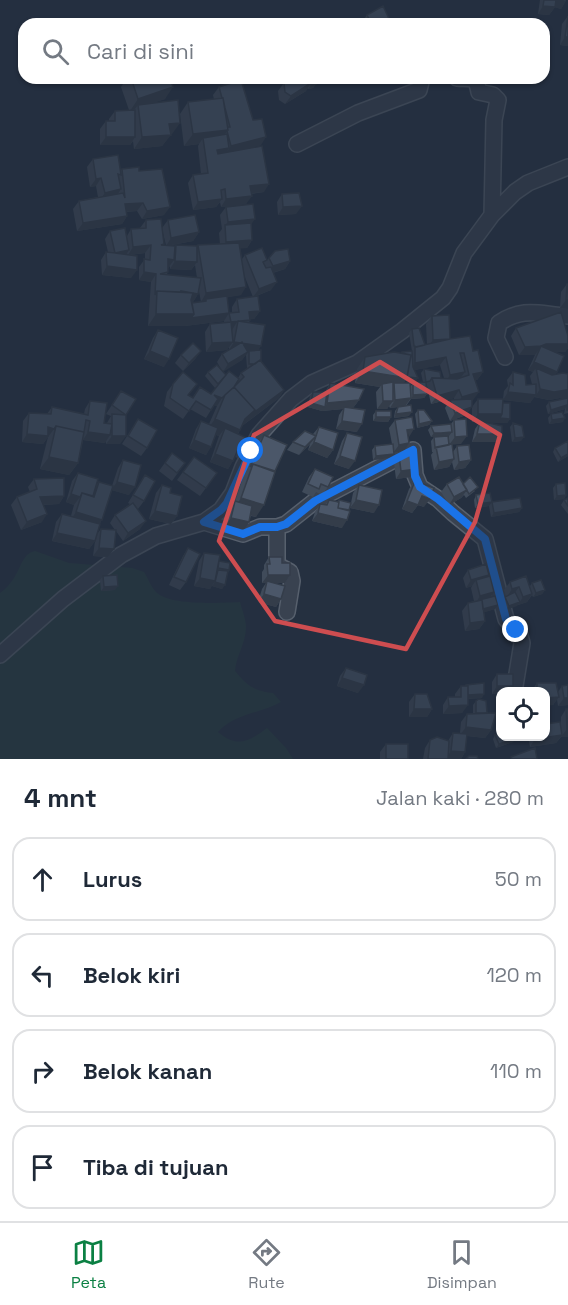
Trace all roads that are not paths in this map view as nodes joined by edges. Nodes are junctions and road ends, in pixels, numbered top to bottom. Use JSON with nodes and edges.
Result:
{"nodes":[{"id":1,"x":420,"y":84,"type":"edge"},
{"id":2,"x":478,"y":84,"type":"edge"},
{"id":3,"x":297,"y":144,"type":"dead end"},
{"id":4,"x":568,"y":166,"type":"edge"},
{"id":5,"x":492,"y":215,"type":"junction"},
{"id":6,"x":568,"y":316,"type":"edge"},
{"id":7,"x":506,"y":357,"type":"dead end"},
{"id":8,"x":411,"y":433,"type":"edge"},
{"id":9,"x":413,"y":450,"type":"junction"},
{"id":10,"x":204,"y":522,"type":"junction"},
{"id":11,"x":277,"y":527,"type":"junction"},
{"id":12,"x":286,"y":612,"type":"dead end"},
{"id":13,"x":0,"y":655,"type":"edge"},
{"id":14,"x":515,"y":687,"type":"edge"}],
"edges":[{"from":1,"to":3,"type":"street"},
{"from":2,"to":5,"type":"street"},
{"from":4,"to":5,"type":"street"},
{"from":5,"to":10,"type":"street"},
{"from":6,"to":7,"type":"street"},
{"from":8,"to":9,"type":"street"},
{"from":9,"to":11,"type":"street"},
{"from":9,"to":14,"type":"street"},
{"from":10,"to":11,"type":"street"},
{"from":10,"to":13,"type":"street"},
{"from":11,"to":12,"type":"street"}]}
